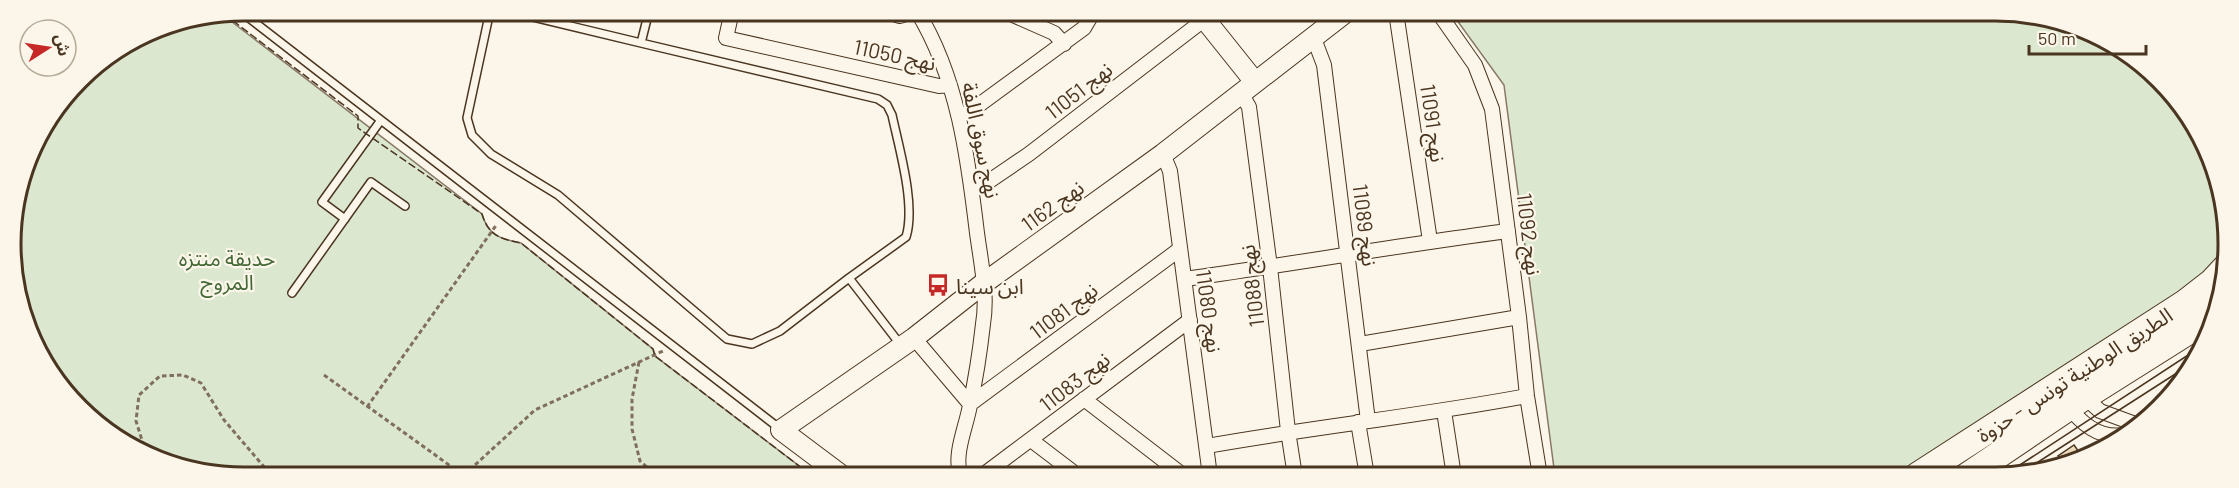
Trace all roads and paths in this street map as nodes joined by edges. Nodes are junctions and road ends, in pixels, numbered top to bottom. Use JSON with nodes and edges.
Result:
{"nodes":[{"id":1,"x":253,"y":21,"type":"edge"},
{"id":2,"x":488,"y":21,"type":"edge"},
{"id":3,"x":550,"y":21,"type":"edge"},
{"id":4,"x":646,"y":21,"type":"edge"},
{"id":5,"x":730,"y":21,"type":"edge"},
{"id":6,"x":923,"y":21,"type":"edge"},
{"id":7,"x":1027,"y":21,"type":"edge"},
{"id":8,"x":1088,"y":21,"type":"edge"},
{"id":9,"x":1195,"y":21,"type":"edge"},
{"id":10,"x":1206,"y":21,"type":"edge"},
{"id":11,"x":1334,"y":21,"type":"edge"},
{"id":12,"x":1397,"y":21,"type":"edge"},
{"id":13,"x":1444,"y":21,"type":"edge"},
{"id":14,"x":1313,"y":36,"type":"junction"},
{"id":15,"x":641,"y":43,"type":"junction"},
{"id":16,"x":1064,"y":44,"type":"junction"},
{"id":17,"x":950,"y":85,"type":"junction"},
{"id":18,"x":1248,"y":87,"type":"junction"},
{"id":19,"x":959,"y":114,"type":"junction"},
{"id":20,"x":381,"y":120,"type":"junction"},
{"id":21,"x":1163,"y":154,"type":"junction"},
{"id":22,"x":972,"y":189,"type":"junction"},
{"id":23,"x":405,"y":206,"type":"dead end"},
{"id":24,"x":504,"y":215,"type":"junction"},
{"id":25,"x":345,"y":219,"type":"junction"},
{"id":26,"x":1508,"y":231,"type":"junction"},
{"id":27,"x":1430,"y":241,"type":"junction"},
{"id":28,"x":1180,"y":249,"type":"junction"},
{"id":29,"x":1349,"y":254,"type":"junction"},
{"id":30,"x":1270,"y":267,"type":"junction"},
{"id":31,"x":849,"y":278,"type":"junction"},
{"id":32,"x":2215,"y":278,"type":"edge"},
{"id":33,"x":1185,"y":279,"type":"junction"},
{"id":34,"x":984,"y":283,"type":"junction"},
{"id":35,"x":292,"y":293,"type":"dead end"},
{"id":36,"x":1519,"y":317,"type":"junction"},
{"id":37,"x":2205,"y":319,"type":"edge"},
{"id":38,"x":1190,"y":320,"type":"junction"},
{"id":39,"x":908,"y":342,"type":"junction"},
{"id":40,"x":1360,"y":344,"type":"junction"},
{"id":41,"x":673,"y":346,"type":"junction"},
{"id":42,"x":639,"y":362,"type":"junction"},
{"id":43,"x":324,"y":375,"type":"dead end"},
{"id":44,"x":2070,"y":393,"type":"junction"},
{"id":45,"x":1527,"y":396,"type":"junction"},
{"id":46,"x":1084,"y":399,"type":"junction"},
{"id":47,"x":970,"y":405,"type":"junction"},
{"id":48,"x":367,"y":407,"type":"junction"},
{"id":49,"x":1444,"y":411,"type":"junction"},
{"id":50,"x":1363,"y":422,"type":"junction"},
{"id":51,"x":2130,"y":422,"type":"edge"},
{"id":52,"x":781,"y":430,"type":"junction"},
{"id":53,"x":1288,"y":431,"type":"junction"},
{"id":54,"x":2108,"y":436,"type":"edge"},
{"id":55,"x":1031,"y":440,"type":"junction"},
{"id":56,"x":143,"y":443,"type":"edge"},
{"id":57,"x":1207,"y":446,"type":"junction"},
{"id":58,"x":264,"y":467,"type":"edge"},
{"id":59,"x":450,"y":467,"type":"edge"},
{"id":60,"x":473,"y":467,"type":"edge"},
{"id":61,"x":646,"y":467,"type":"edge"},
{"id":62,"x":829,"y":467,"type":"edge"},
{"id":63,"x":958,"y":467,"type":"edge"},
{"id":64,"x":995,"y":467,"type":"edge"},
{"id":65,"x":1066,"y":467,"type":"edge"},
{"id":66,"x":1172,"y":467,"type":"edge"},
{"id":67,"x":1209,"y":467,"type":"edge"},
{"id":68,"x":1294,"y":467,"type":"edge"},
{"id":69,"x":1366,"y":467,"type":"edge"},
{"id":70,"x":1453,"y":467,"type":"edge"},
{"id":71,"x":1539,"y":467,"type":"edge"},
{"id":72,"x":1934,"y":467,"type":"edge"},
{"id":73,"x":1978,"y":467,"type":"edge"}],
"edges":[{"from":1,"to":20,"type":"lane"},
{"from":2,"to":31,"type":"lane"},
{"from":3,"to":15,"type":"lane"},
{"from":4,"to":15,"type":"lane"},
{"from":5,"to":17,"type":"street","name":"نهج 11050"},
{"from":6,"to":17,"type":"street","name":"نهج سوق اللفة"},
{"from":7,"to":16,"type":"street"},
{"from":8,"to":16,"type":"street"},
{"from":9,"to":22,"type":"street","name":"نهج 11051"},
{"from":10,"to":18,"type":"street"},
{"from":11,"to":14,"type":"street","name":"نهج 1162"},
{"from":12,"to":27,"type":"street","name":"نهج 11091"},
{"from":13,"to":26,"type":"street","name":"نهج 11092"},
{"from":14,"to":18,"type":"street","name":"نهج 1162"},
{"from":14,"to":29,"type":"street","name":"نهج 11089"},
{"from":15,"to":31,"type":"lane"},
{"from":16,"to":19,"type":"street"},
{"from":17,"to":19,"type":"street","name":"نهج سوق اللفة"},
{"from":18,"to":21,"type":"street","name":"نهج 1162"},
{"from":18,"to":30,"type":"street","name":"نهج 11088"},
{"from":19,"to":22,"type":"street","name":"نهج سوق اللفة"},
{"from":20,"to":24,"type":"lane"},
{"from":20,"to":25,"type":"lane"},
{"from":21,"to":28,"type":"street","name":"نهج 11080"},
{"from":21,"to":34,"type":"street","name":"نهج 1162"},
{"from":22,"to":34,"type":"street","name":"نهج سوق اللفة"},
{"from":23,"to":25,"type":"lane"},
{"from":24,"to":41,"type":"lane"},
{"from":24,"to":48,"type":"path"},
{"from":25,"to":35,"type":"lane"},
{"from":26,"to":27,"type":"street"},
{"from":26,"to":36,"type":"street","name":"نهج 11092"},
{"from":27,"to":29,"type":"street"},
{"from":28,"to":33,"type":"street","name":"نهج 11080"},
{"from":28,"to":47,"type":"street","name":"نهج 11081"},
{"from":29,"to":30,"type":"street"},
{"from":29,"to":40,"type":"street","name":"نهج 11089"},
{"from":30,"to":33,"type":"street"},
{"from":30,"to":53,"type":"street","name":"نهج 11088"},
{"from":31,"to":39,"type":"lane"},
{"from":32,"to":44,"type":"highway","name":"الطريق الوطنية تونس - حزوة"},
{"from":33,"to":38,"type":"street","name":"نهج 11080"},
{"from":34,"to":39,"type":"street","name":"نهج 1162"},
{"from":34,"to":47,"type":"street","name":"نهج سوق اللفة"},
{"from":36,"to":40,"type":"street"},
{"from":36,"to":45,"type":"street","name":"نهج 11092"},
{"from":37,"to":44,"type":"highway","name":"الطريق الوطنية تونس - حزوة"},
{"from":38,"to":46,"type":"street","name":"نهج 11083"},
{"from":38,"to":57,"type":"street","name":"نهج 11080"},
{"from":39,"to":47,"type":"street"},
{"from":39,"to":52,"type":"street","name":"نهج 1162"},
{"from":40,"to":50,"type":"street","name":"نهج 11089"},
{"from":41,"to":42,"type":"path"},
{"from":41,"to":52,"type":"lane"},
{"from":42,"to":60,"type":"path"},
{"from":42,"to":61,"type":"path"},
{"from":43,"to":48,"type":"path"},
{"from":44,"to":51,"type":"street"},
{"from":44,"to":54,"type":"street"},
{"from":44,"to":72,"type":"highway","name":"الطريق الوطنية تونس - حزوة"},
{"from":44,"to":73,"type":"highway","name":"الطريق الوطنية تونس - حزوة"},
{"from":45,"to":49,"type":"street"},
{"from":45,"to":71,"type":"street","name":"نهج 11092"},
{"from":46,"to":55,"type":"street","name":"نهج 11083"},
{"from":46,"to":66,"type":"street"},
{"from":47,"to":63,"type":"street","name":"نهج سوق اللفة"},
{"from":48,"to":59,"type":"path"},
{"from":49,"to":50,"type":"street"},
{"from":49,"to":70,"type":"street"},
{"from":50,"to":53,"type":"street"},
{"from":50,"to":69,"type":"street","name":"نهج 11089"},
{"from":52,"to":62,"type":"street"},
{"from":53,"to":57,"type":"street"},
{"from":53,"to":68,"type":"street","name":"نهج 11088"},
{"from":55,"to":64,"type":"street","name":"نهج 11083"},
{"from":55,"to":65,"type":"street"},
{"from":56,"to":58,"type":"path"},
{"from":57,"to":67,"type":"street","name":"نهج 11080"}]}
